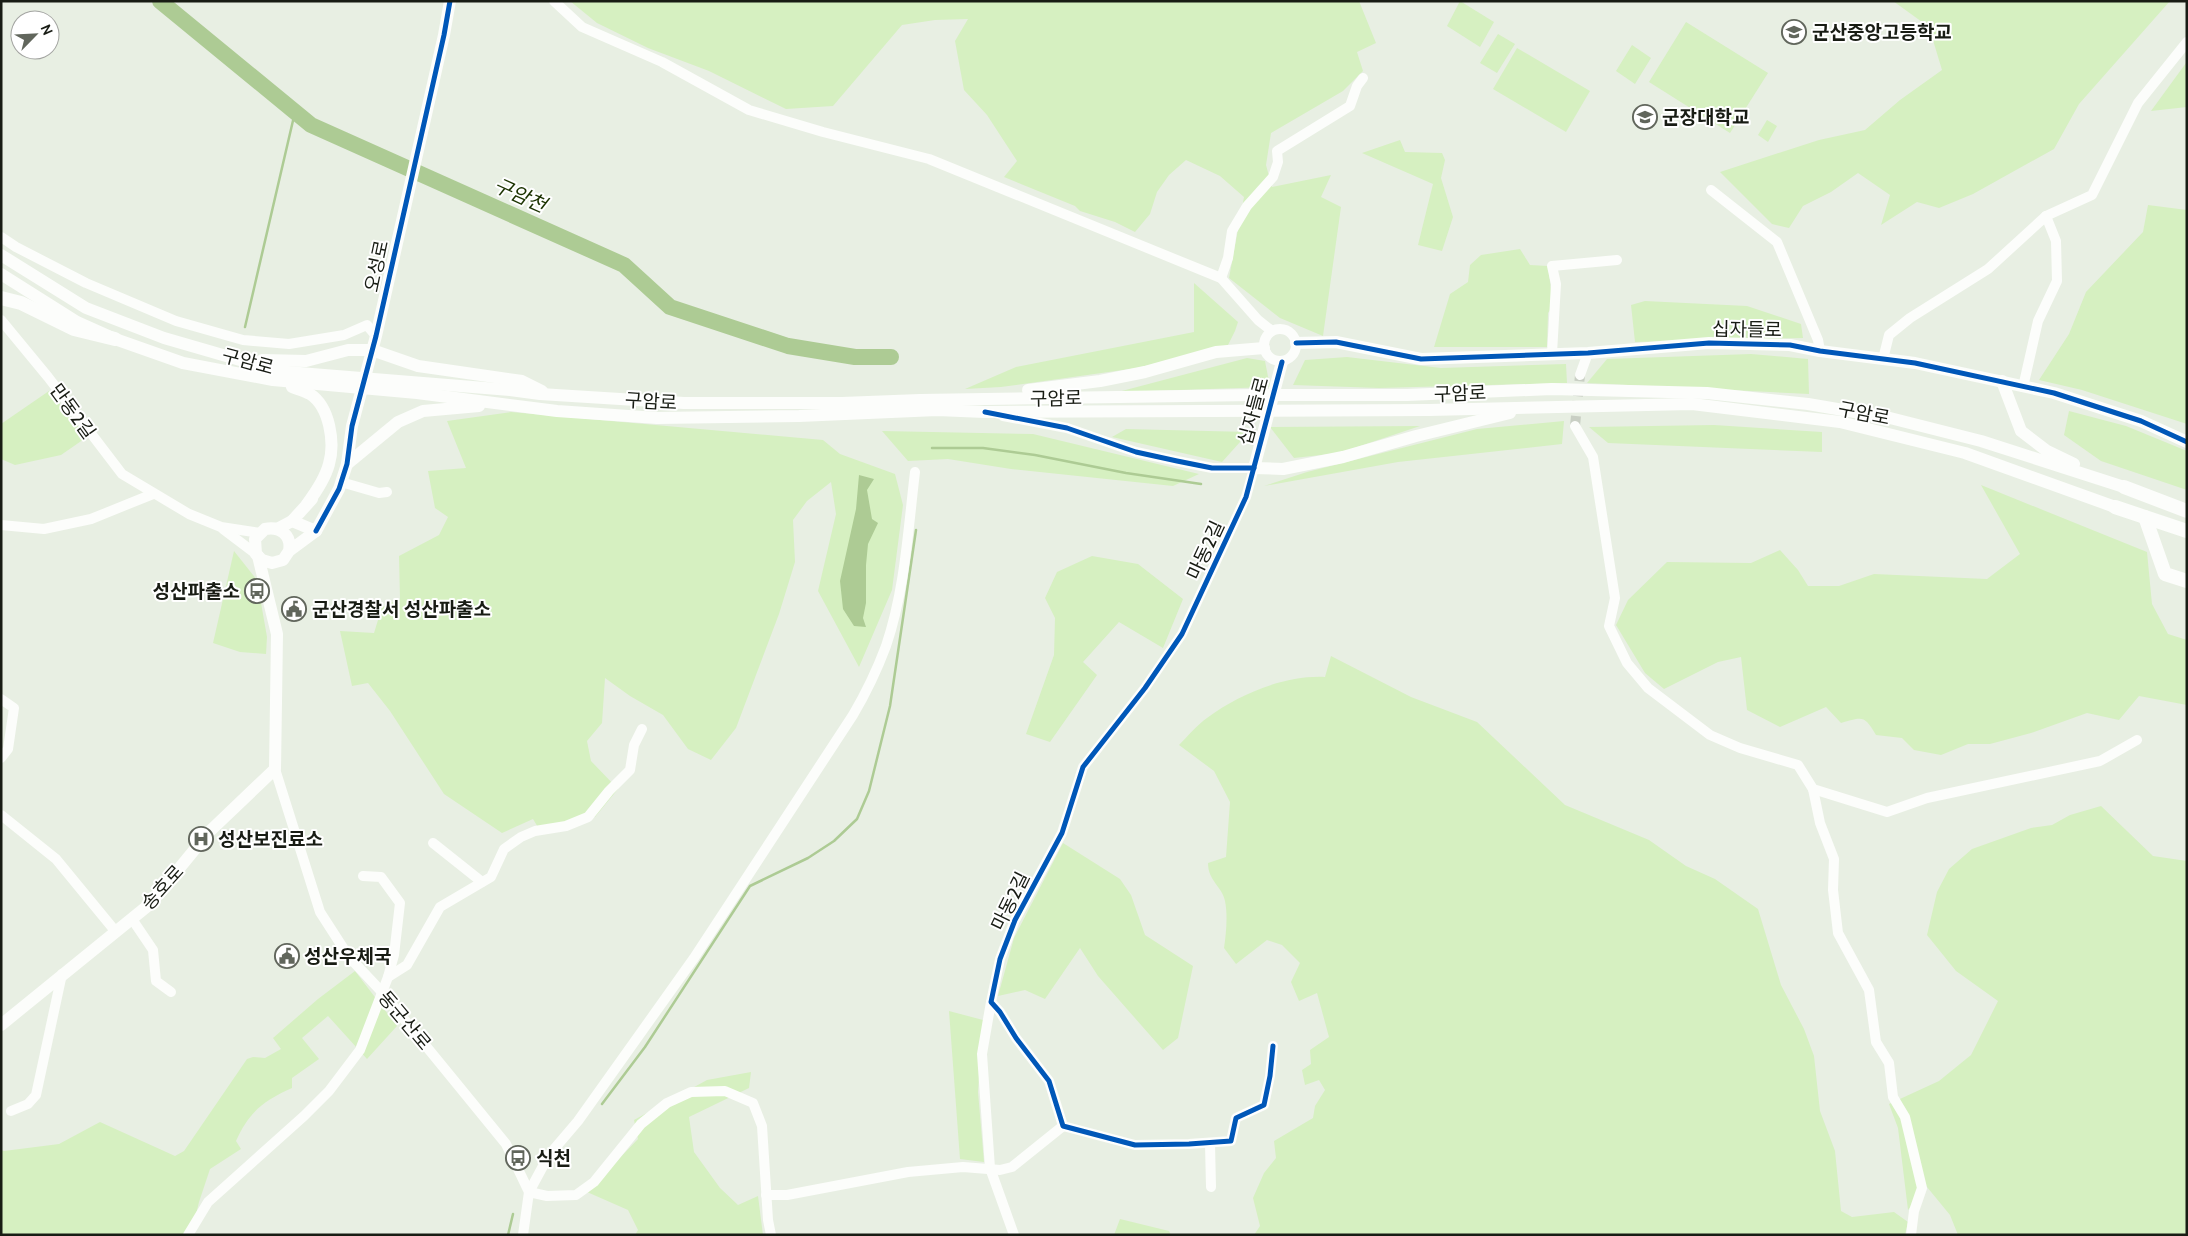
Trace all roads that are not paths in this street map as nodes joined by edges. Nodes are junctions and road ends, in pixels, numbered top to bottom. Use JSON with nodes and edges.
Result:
{"nodes":[{"id":1,"x":450,"y":1,"type":"edge"},
{"id":2,"x":554,"y":1,"type":"edge"},
{"id":3,"x":2187,"y":42,"type":"edge"},
{"id":4,"x":1363,"y":78,"type":"dead end"},
{"id":5,"x":1711,"y":190,"type":"dead end"},
{"id":6,"x":2046,"y":216,"type":"junction"},
{"id":7,"x":1,"y":237,"type":"edge"},
{"id":8,"x":1,"y":255,"type":"edge"},
{"id":9,"x":1616,"y":260,"type":"dead end"},
{"id":10,"x":1,"y":274,"type":"edge"},
{"id":11,"x":1221,"y":278,"type":"junction"},
{"id":12,"x":1,"y":298,"type":"edge"},
{"id":13,"x":1,"y":320,"type":"edge"},
{"id":14,"x":1272,"y":331,"type":"junction"},
{"id":15,"x":376,"y":336,"type":"junction"},
{"id":16,"x":115,"y":339,"type":"junction"},
{"id":17,"x":1296,"y":343,"type":"junction"},
{"id":18,"x":1264,"y":348,"type":"junction"},
{"id":19,"x":372,"y":350,"type":"junction"},
{"id":20,"x":1820,"y":351,"type":"junction"},
{"id":21,"x":1552,"y":353,"type":"junction"},
{"id":22,"x":1588,"y":353,"type":"junction"},
{"id":23,"x":1883,"y":359,"type":"junction"},
{"id":24,"x":240,"y":360,"type":"junction"},
{"id":25,"x":1282,"y":362,"type":"junction"},
{"id":26,"x":1580,"y":375,"type":"tunnel mouth"},
{"id":27,"x":273,"y":380,"type":"junction"},
{"id":28,"x":321,"y":380,"type":"junction"},
{"id":29,"x":2002,"y":382,"type":"junction"},
{"id":30,"x":417,"y":387,"type":"junction"},
{"id":31,"x":2023,"y":387,"type":"junction"},
{"id":32,"x":550,"y":395,"type":"junction"},
{"id":33,"x":920,"y":400,"type":"junction"},
{"id":34,"x":499,"y":404,"type":"junction"},
{"id":35,"x":1531,"y":408,"type":"junction"},
{"id":36,"x":985,"y":412,"type":"junction"},
{"id":37,"x":352,"y":426,"type":"junction"},
{"id":38,"x":1575,"y":426,"type":"tunnel mouth"},
{"id":39,"x":2187,"y":442,"type":"edge"},
{"id":40,"x":347,"y":464,"type":"junction"},
{"id":41,"x":1254,"y":468,"type":"junction"},
{"id":42,"x":915,"y":472,"type":"dead end"},
{"id":43,"x":341,"y":482,"type":"junction"},
{"id":44,"x":2124,"y":487,"type":"junction"},
{"id":45,"x":387,"y":492,"type":"dead end"},
{"id":46,"x":153,"y":494,"type":"junction"},
{"id":47,"x":307,"y":504,"type":"junction"},
{"id":48,"x":2115,"y":507,"type":"joint"},
{"id":49,"x":2187,"y":511,"type":"edge"},
{"id":50,"x":2145,"y":517,"type":"junction"},
{"id":51,"x":292,"y":521,"type":"junction"},
{"id":52,"x":1,"y":525,"type":"edge"},
{"id":53,"x":220,"y":527,"type":"junction"},
{"id":54,"x":277,"y":529,"type":"junction"},
{"id":55,"x":316,"y":531,"type":"junction"},
{"id":56,"x":2187,"y":531,"type":"edge"},
{"id":57,"x":260,"y":533,"type":"junction"},
{"id":58,"x":289,"y":551,"type":"junction"},
{"id":59,"x":257,"y":555,"type":"junction"},
{"id":60,"x":278,"y":562,"type":"junction"},
{"id":61,"x":2187,"y":582,"type":"edge"},
{"id":62,"x":267,"y":592,"type":"junction"},
{"id":63,"x":1,"y":699,"type":"edge"},
{"id":64,"x":642,"y":729,"type":"dead end"},
{"id":65,"x":2137,"y":740,"type":"dead end"},
{"id":66,"x":1,"y":758,"type":"edge"},
{"id":67,"x":275,"y":769,"type":"junction"},
{"id":68,"x":1813,"y":789,"type":"junction"},
{"id":69,"x":1,"y":815,"type":"edge"},
{"id":70,"x":433,"y":843,"type":"dead end"},
{"id":71,"x":363,"y":876,"type":"dead end"},
{"id":72,"x":482,"y":882,"type":"junction"},
{"id":73,"x":132,"y":919,"type":"junction"},
{"id":74,"x":116,"y":932,"type":"junction"},
{"id":75,"x":62,"y":974,"type":"junction"},
{"id":76,"x":388,"y":977,"type":"junction"},
{"id":77,"x":381,"y":991,"type":"junction"},
{"id":78,"x":171,"y":992,"type":"dead end"},
{"id":79,"x":991,"y":1002,"type":"junction"},
{"id":80,"x":1,"y":1025,"type":"edge"},
{"id":81,"x":1273,"y":1046,"type":"dead end"},
{"id":82,"x":11,"y":1111,"type":"dead end"},
{"id":83,"x":1063,"y":1126,"type":"junction"},
{"id":84,"x":1210,"y":1144,"type":"junction"},
{"id":85,"x":990,"y":1168,"type":"junction"},
{"id":86,"x":1211,"y":1187,"type":"dead end"},
{"id":87,"x":529,"y":1192,"type":"junction"},
{"id":88,"x":766,"y":1195,"type":"junction"},
{"id":89,"x":188,"y":1235,"type":"edge"},
{"id":90,"x":524,"y":1235,"type":"edge"},
{"id":91,"x":771,"y":1235,"type":"edge"},
{"id":92,"x":1014,"y":1235,"type":"edge"},
{"id":93,"x":1911,"y":1235,"type":"edge"}],
"edges":[{"from":1,"to":15,"type":"main road","name":"오성로"},
{"from":2,"to":11,"type":"street"},
{"from":3,"to":6,"type":"street"},
{"from":4,"to":11,"type":"street"},
{"from":5,"to":20,"type":"street"},
{"from":6,"to":23,"type":"street"},
{"from":6,"to":31,"type":"street"},
{"from":7,"to":15,"type":"street"},
{"from":8,"to":24,"type":"main road","name":"구암로"},
{"from":9,"to":21,"type":"street"},
{"from":10,"to":16,"type":"main road","name":"구암로"},
{"from":11,"to":14,"type":"street"},
{"from":12,"to":16,"type":"highway"},
{"from":13,"to":46,"type":"street","name":"만동2길"},
{"from":14,"to":17,"type":"street"},
{"from":14,"to":18,"type":"street"},
{"from":15,"to":19,"type":"main road","name":"오성로"},
{"from":16,"to":27,"type":"main road","name":"구암로"},
{"from":17,"to":21,"type":"main road","name":"십자들로"},
{"from":17,"to":25,"type":"street"},
{"from":18,"to":25,"type":"street"},
{"from":18,"to":33,"type":"main road"},
{"from":19,"to":24,"type":"main road"},
{"from":19,"to":32,"type":"main road"},
{"from":19,"to":37,"type":"main road","name":"오성로"},
{"from":20,"to":22,"type":"main road","name":"십자들로"},
{"from":20,"to":23,"type":"main road","name":"십자들로"},
{"from":21,"to":22,"type":"main road","name":"십자들로"},
{"from":22,"to":26,"type":"street"},
{"from":23,"to":29,"type":"main road","name":"십자들로"},
{"from":24,"to":28,"type":"main road","name":"구암로"},
{"from":25,"to":41,"type":"main road","name":"십자들로"},
{"from":27,"to":28,"type":"main road","name":"구암로"},
{"from":27,"to":47,"type":"main road"},
{"from":28,"to":30,"type":"main road","name":"구암로"},
{"from":29,"to":31,"type":"main road","name":"십자들로"},
{"from":29,"to":44,"type":"main road"},
{"from":30,"to":32,"type":"main road","name":"구암로"},
{"from":30,"to":34,"type":"main road","name":"구암로"},
{"from":31,"to":39,"type":"main road","name":"십자들로"},
{"from":32,"to":33,"type":"main road","name":"구암로"},
{"from":33,"to":44,"type":"main road","name":"구암로"},
{"from":34,"to":36,"type":"main road","name":"구암로"},
{"from":34,"to":40,"type":"main road"},
{"from":35,"to":36,"type":"main road","name":"구암로"},
{"from":35,"to":41,"type":"main road"},
{"from":35,"to":48,"type":"main road","name":"구암로"},
{"from":36,"to":41,"type":"street"},
{"from":37,"to":40,"type":"main road","name":"오성로"},
{"from":37,"to":47,"type":"main road"},
{"from":38,"to":68,"type":"street"},
{"from":40,"to":43,"type":"main road","name":"오성로"},
{"from":41,"to":79,"type":"street","name":"마동2길"},
{"from":42,"to":87,"type":"street"},
{"from":43,"to":45,"type":"street"},
{"from":43,"to":55,"type":"main road","name":"오성로"},
{"from":44,"to":49,"type":"highway"},
{"from":46,"to":52,"type":"street"},
{"from":46,"to":53,"type":"street","name":"만동2길"},
{"from":47,"to":51,"type":"main road"},
{"from":48,"to":50,"type":"highway"},
{"from":50,"to":56,"type":"highway"},
{"from":50,"to":61,"type":"highway"},
{"from":51,"to":54,"type":"main road"},
{"from":51,"to":55,"type":"main road"},
{"from":53,"to":57,"type":"street"},
{"from":53,"to":59,"type":"street"},
{"from":54,"to":57,"type":"main road"},
{"from":54,"to":58,"type":"main road"},
{"from":55,"to":58,"type":"main road"},
{"from":57,"to":59,"type":"main road"},
{"from":58,"to":60,"type":"main road"},
{"from":59,"to":60,"type":"main road"},
{"from":59,"to":62,"type":"main road","name":"동군산로"},
{"from":60,"to":62,"type":"main road"},
{"from":62,"to":67,"type":"main road","name":"동군산로"},
{"from":63,"to":66,"type":"street"},
{"from":64,"to":72,"type":"street"},
{"from":65,"to":68,"type":"street"},
{"from":67,"to":73,"type":"main road","name":"송호로"},
{"from":67,"to":77,"type":"street","name":"동군산로"},
{"from":68,"to":93,"type":"street"},
{"from":69,"to":74,"type":"street"},
{"from":70,"to":72,"type":"street"},
{"from":71,"to":76,"type":"street"},
{"from":72,"to":76,"type":"street"},
{"from":73,"to":74,"type":"main road","name":"송호로"},
{"from":73,"to":78,"type":"street","name":"송호로"},
{"from":74,"to":75,"type":"main road","name":"송호로"},
{"from":75,"to":80,"type":"main road","name":"송호로"},
{"from":75,"to":82,"type":"street"},
{"from":76,"to":77,"type":"street"},
{"from":77,"to":87,"type":"street","name":"동군산로"},
{"from":77,"to":89,"type":"street"},
{"from":79,"to":83,"type":"street"},
{"from":79,"to":85,"type":"street","name":"마동2길"},
{"from":81,"to":84,"type":"street"},
{"from":83,"to":84,"type":"street"},
{"from":83,"to":85,"type":"street"},
{"from":84,"to":86,"type":"street"},
{"from":85,"to":88,"type":"street"},
{"from":85,"to":92,"type":"street","name":"마동2길"},
{"from":87,"to":88,"type":"street"},
{"from":87,"to":90,"type":"street"},
{"from":88,"to":91,"type":"street"}]}
